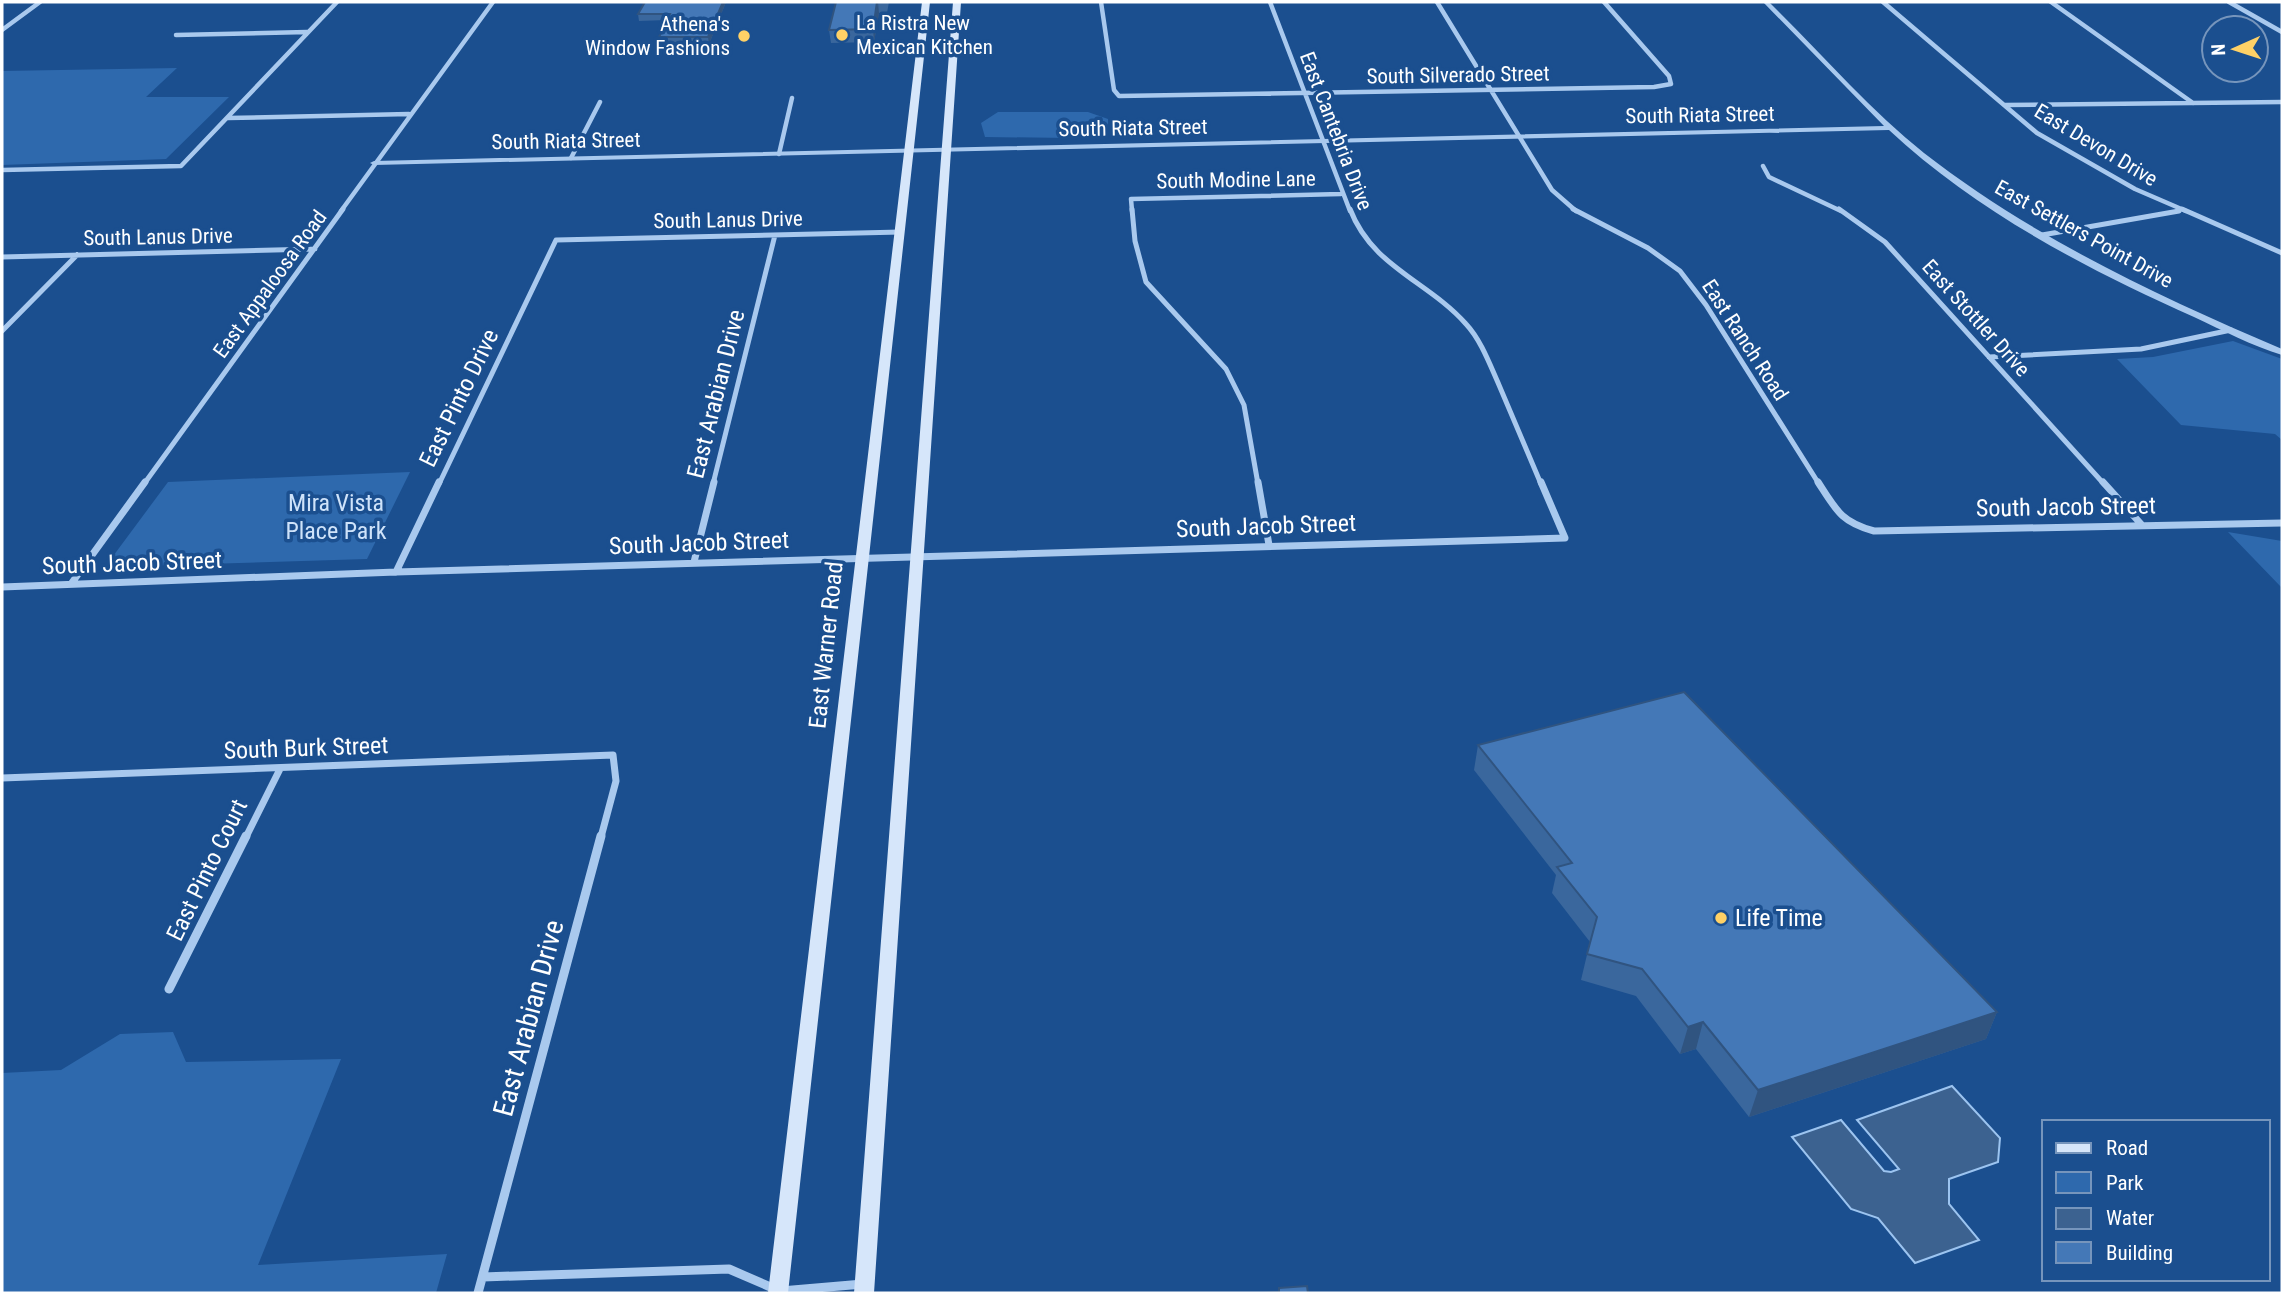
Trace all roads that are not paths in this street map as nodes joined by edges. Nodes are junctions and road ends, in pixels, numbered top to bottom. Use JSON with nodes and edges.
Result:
{"nodes":[{"id":1,"x":40,"y":2,"type":"edge"},
{"id":2,"x":337,"y":2,"type":"edge"},
{"id":3,"x":493,"y":2,"type":"edge"},
{"id":4,"x":926,"y":2,"type":"edge"},
{"id":5,"x":957,"y":2,"type":"edge"},
{"id":6,"x":1101,"y":2,"type":"edge"},
{"id":7,"x":1270,"y":2,"type":"edge"},
{"id":8,"x":1437,"y":2,"type":"edge"},
{"id":9,"x":1604,"y":2,"type":"edge"},
{"id":10,"x":1766,"y":2,"type":"edge"},
{"id":11,"x":1884,"y":2,"type":"edge"},
{"id":12,"x":2052,"y":2,"type":"edge"},
{"id":13,"x":2229,"y":2,"type":"edge"},
{"id":14,"x":2,"y":30,"type":"edge"},
{"id":15,"x":307,"y":32,"type":"junction"},
{"id":16,"x":2282,"y":32,"type":"edge"},
{"id":17,"x":176,"y":35,"type":"dead end"},
{"id":18,"x":1490,"y":89,"type":"junction"},
{"id":19,"x":1305,"y":95,"type":"junction"},
{"id":20,"x":792,"y":98,"type":"dead end"},
{"id":21,"x":600,"y":102,"type":"dead end"},
{"id":22,"x":2282,"y":102,"type":"edge"},
{"id":23,"x":2194,"y":103,"type":"junction"},
{"id":24,"x":2004,"y":105,"type":"junction"},
{"id":25,"x":409,"y":114,"type":"junction"},
{"id":26,"x":228,"y":118,"type":"junction"},
{"id":27,"x":1893,"y":128,"type":"junction"},
{"id":28,"x":1520,"y":137,"type":"junction"},
{"id":29,"x":1322,"y":141,"type":"junction"},
{"id":30,"x":911,"y":150,"type":"junction"},
{"id":31,"x":946,"y":150,"type":"junction"},
{"id":32,"x":779,"y":154,"type":"junction"},
{"id":33,"x":571,"y":158,"type":"junction"},
{"id":34,"x":374,"y":163,"type":"junction"},
{"id":35,"x":1763,"y":166,"type":"dead end"},
{"id":36,"x":2,"y":170,"type":"edge"},
{"id":37,"x":1342,"y":194,"type":"junction"},
{"id":38,"x":2180,"y":211,"type":"junction"},
{"id":39,"x":901,"y":232,"type":"junction"},
{"id":40,"x":775,"y":235,"type":"junction"},
{"id":41,"x":2042,"y":235,"type":"junction"},
{"id":42,"x":556,"y":240,"type":"joint"},
{"id":43,"x":315,"y":249,"type":"junction"},
{"id":44,"x":2282,"y":253,"type":"edge"},
{"id":45,"x":77,"y":255,"type":"junction"},
{"id":46,"x":2,"y":257,"type":"edge"},
{"id":47,"x":2231,"y":330,"type":"junction"},
{"id":48,"x":2,"y":331,"type":"edge"},
{"id":49,"x":2282,"y":352,"type":"edge"},
{"id":50,"x":1989,"y":357,"type":"junction"},
{"id":51,"x":2282,"y":523,"type":"edge"},
{"id":52,"x":2141,"y":524,"type":"junction"},
{"id":53,"x":1852,"y":525,"type":"joint"},
{"id":54,"x":1565,"y":538,"type":"joint"},
{"id":55,"x":1269,"y":545,"type":"junction"},
{"id":56,"x":916,"y":556,"type":"junction"},
{"id":57,"x":863,"y":558,"type":"junction"},
{"id":58,"x":694,"y":562,"type":"junction"},
{"id":59,"x":396,"y":572,"type":"junction"},
{"id":60,"x":71,"y":584,"type":"junction"},
{"id":61,"x":2,"y":587,"type":"edge"},
{"id":62,"x":612,"y":755,"type":"joint"},
{"id":63,"x":280,"y":769,"type":"junction"},
{"id":64,"x":2,"y":778,"type":"edge"},
{"id":65,"x":169,"y":989,"type":"dead end"},
{"id":66,"x":482,"y":1277,"type":"junction"},
{"id":67,"x":864,"y":1288,"type":"edge"},
{"id":68,"x":777,"y":1292,"type":"edge"},
{"id":69,"x":478,"y":1293,"type":"edge"}],
"edges":[{"from":1,"to":14,"type":"street"},
{"from":2,"to":15,"type":"street"},
{"from":3,"to":25,"type":"street","name":"East Appaloosa Road"},
{"from":4,"to":30,"type":"main road","name":"East Warner Road"},
{"from":5,"to":31,"type":"main road"},
{"from":6,"to":19,"type":"street","name":"South Silverado Street"},
{"from":7,"to":19,"type":"street","name":"East Cantebria Drive"},
{"from":8,"to":18,"type":"street","name":"East Ranch Road"},
{"from":9,"to":18,"type":"street","name":"South Silverado Street"},
{"from":10,"to":27,"type":"street","name":"East Settlers Point Drive"},
{"from":11,"to":24,"type":"street","name":"East Devon Drive"},
{"from":12,"to":23,"type":"street"},
{"from":13,"to":16,"type":"street"},
{"from":15,"to":17,"type":"street"},
{"from":15,"to":26,"type":"street"},
{"from":18,"to":19,"type":"street","name":"South Silverado Street"},
{"from":18,"to":28,"type":"street","name":"East Ranch Road"},
{"from":19,"to":29,"type":"street","name":"East Cantebria Drive"},
{"from":20,"to":32,"type":"street"},
{"from":21,"to":33,"type":"street"},
{"from":22,"to":23,"type":"street"},
{"from":23,"to":24,"type":"street"},
{"from":24,"to":38,"type":"street","name":"East Devon Drive"},
{"from":25,"to":26,"type":"street"},
{"from":25,"to":34,"type":"street","name":"East Appaloosa Road"},
{"from":26,"to":36,"type":"street"},
{"from":27,"to":28,"type":"street","name":"South Riata Street"},
{"from":27,"to":41,"type":"street","name":"East Settlers Point Drive"},
{"from":28,"to":29,"type":"street","name":"South Riata Street"},
{"from":28,"to":53,"type":"street","name":"East Ranch Road"},
{"from":29,"to":31,"type":"street","name":"South Riata Street"},
{"from":29,"to":37,"type":"street","name":"East Cantebria Drive"},
{"from":30,"to":31,"type":"street","name":"South Riata Street"},
{"from":30,"to":32,"type":"street","name":"South Riata Street"},
{"from":30,"to":39,"type":"main road","name":"East Warner Road"},
{"from":31,"to":56,"type":"main road"},
{"from":32,"to":33,"type":"street","name":"South Riata Street"},
{"from":33,"to":34,"type":"street","name":"South Riata Street"},
{"from":34,"to":43,"type":"street","name":"East Appaloosa Road"},
{"from":35,"to":50,"type":"street","name":"East Stottler Drive"},
{"from":37,"to":54,"type":"street","name":"East Cantebria Drive"},
{"from":37,"to":55,"type":"street","name":"South Modine Lane"},
{"from":38,"to":41,"type":"street"},
{"from":38,"to":44,"type":"street","name":"East Devon Drive"},
{"from":39,"to":40,"type":"street","name":"South Lanus Drive"},
{"from":39,"to":57,"type":"main road","name":"East Warner Road"},
{"from":40,"to":42,"type":"street","name":"South Lanus Drive"},
{"from":40,"to":58,"type":"street","name":"East Arabian Drive"},
{"from":41,"to":47,"type":"street","name":"East Settlers Point Drive"},
{"from":42,"to":59,"type":"street","name":"East Pinto Drive"},
{"from":43,"to":45,"type":"street","name":"South Lanus Drive"},
{"from":43,"to":60,"type":"street","name":"East Appaloosa Road"},
{"from":45,"to":46,"type":"street","name":"South Lanus Drive"},
{"from":45,"to":48,"type":"street"},
{"from":47,"to":49,"type":"street","name":"East Settlers Point Drive"},
{"from":47,"to":50,"type":"street"},
{"from":50,"to":52,"type":"street","name":"East Stottler Drive"},
{"from":51,"to":52,"type":"street","name":"South Jacob Street"},
{"from":52,"to":53,"type":"street","name":"South Jacob Street"},
{"from":54,"to":55,"type":"street","name":"South Jacob Street"},
{"from":55,"to":56,"type":"street","name":"South Jacob Street"},
{"from":56,"to":57,"type":"street","name":"South Jacob Street"},
{"from":56,"to":67,"type":"main road"},
{"from":57,"to":58,"type":"street","name":"South Jacob Street"},
{"from":57,"to":68,"type":"main road","name":"East Warner Road"},
{"from":58,"to":59,"type":"street","name":"South Jacob Street"},
{"from":59,"to":60,"type":"street","name":"South Jacob Street"},
{"from":60,"to":61,"type":"street","name":"South Jacob Street"},
{"from":62,"to":63,"type":"street","name":"South Burk Street"},
{"from":62,"to":66,"type":"street","name":"East Arabian Drive"},
{"from":63,"to":64,"type":"street","name":"South Burk Street"},
{"from":63,"to":65,"type":"street","name":"East Pinto Court"},
{"from":66,"to":68,"type":"street"},
{"from":66,"to":69,"type":"street","name":"East Arabian Drive"},
{"from":67,"to":68,"type":"street"}]}
